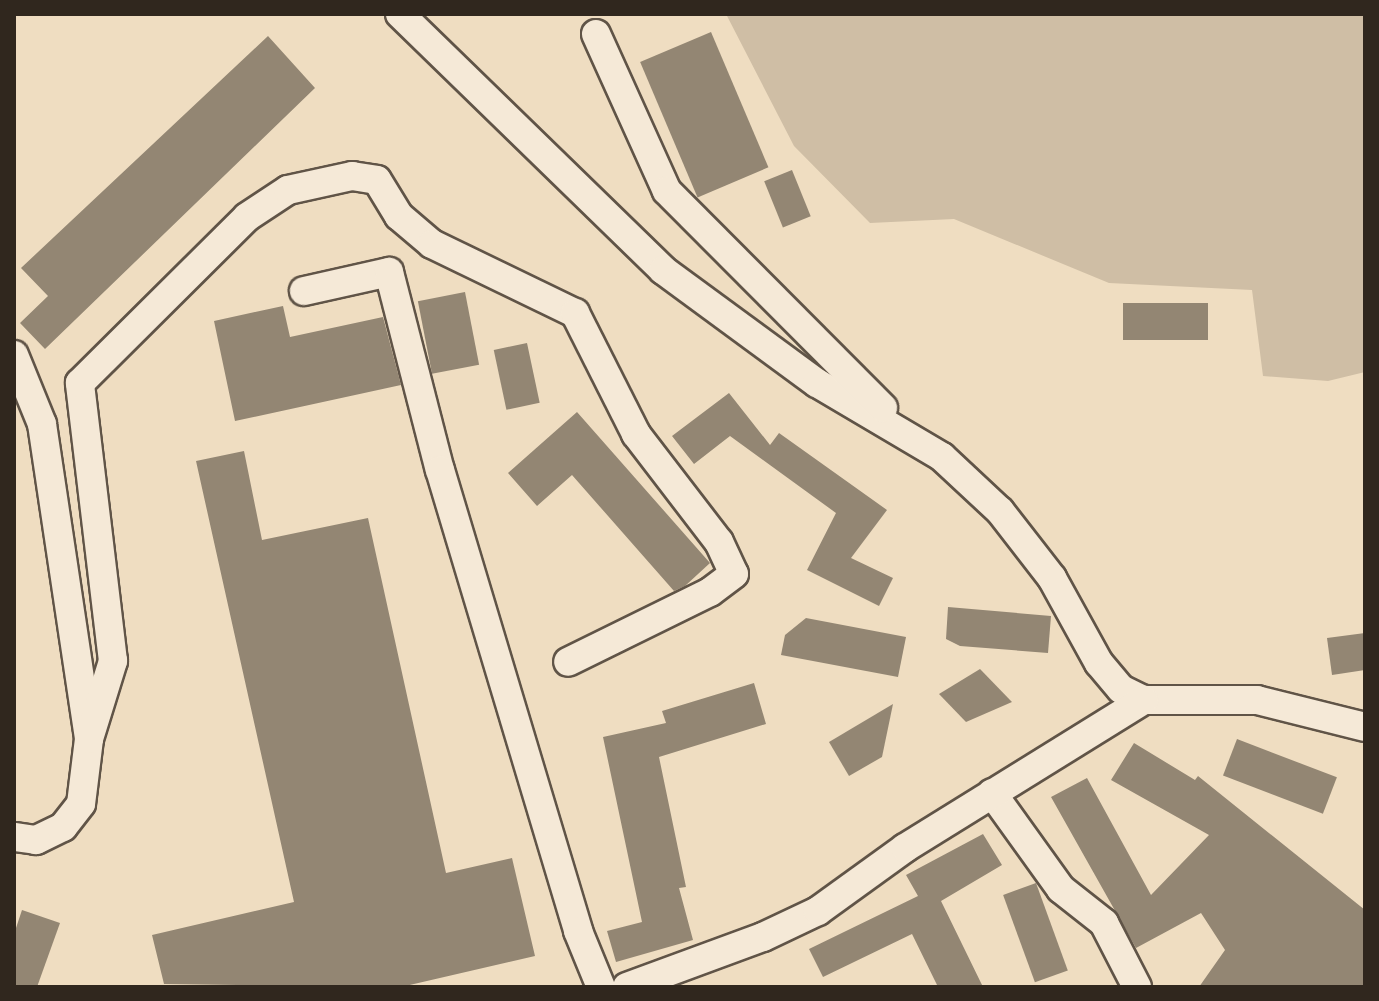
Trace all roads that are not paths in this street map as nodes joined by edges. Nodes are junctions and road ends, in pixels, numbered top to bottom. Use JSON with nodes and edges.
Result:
{"nodes":[{"id":1,"x":400,"y":14,"type":"edge"},
{"id":2,"x":596,"y":34,"type":"dead end"},
{"id":3,"x":304,"y":291,"type":"dead end"},
{"id":4,"x":14,"y":355,"type":"edge"},
{"id":5,"x":906,"y":431,"type":"junction"},
{"id":6,"x":568,"y":662,"type":"dead end"},
{"id":7,"x":1144,"y":700,"type":"junction"},
{"id":8,"x":1365,"y":727,"type":"edge"},
{"id":9,"x":89,"y":739,"type":"junction"},
{"id":10,"x":992,"y":793,"type":"junction"},
{"id":11,"x":14,"y":837,"type":"edge"},
{"id":12,"x":601,"y":987,"type":"edge"},
{"id":13,"x":627,"y":987,"type":"edge"},
{"id":14,"x":1137,"y":987,"type":"edge"}],
"edges":[{"from":1,"to":5,"type":"street"},
{"from":2,"to":5,"type":"street"},
{"from":3,"to":12,"type":"street"},
{"from":4,"to":9,"type":"street"},
{"from":5,"to":7,"type":"street"},
{"from":6,"to":9,"type":"street"},
{"from":7,"to":8,"type":"street"},
{"from":7,"to":10,"type":"street"},
{"from":9,"to":11,"type":"street"},
{"from":10,"to":13,"type":"street"},
{"from":10,"to":14,"type":"street"}]}
